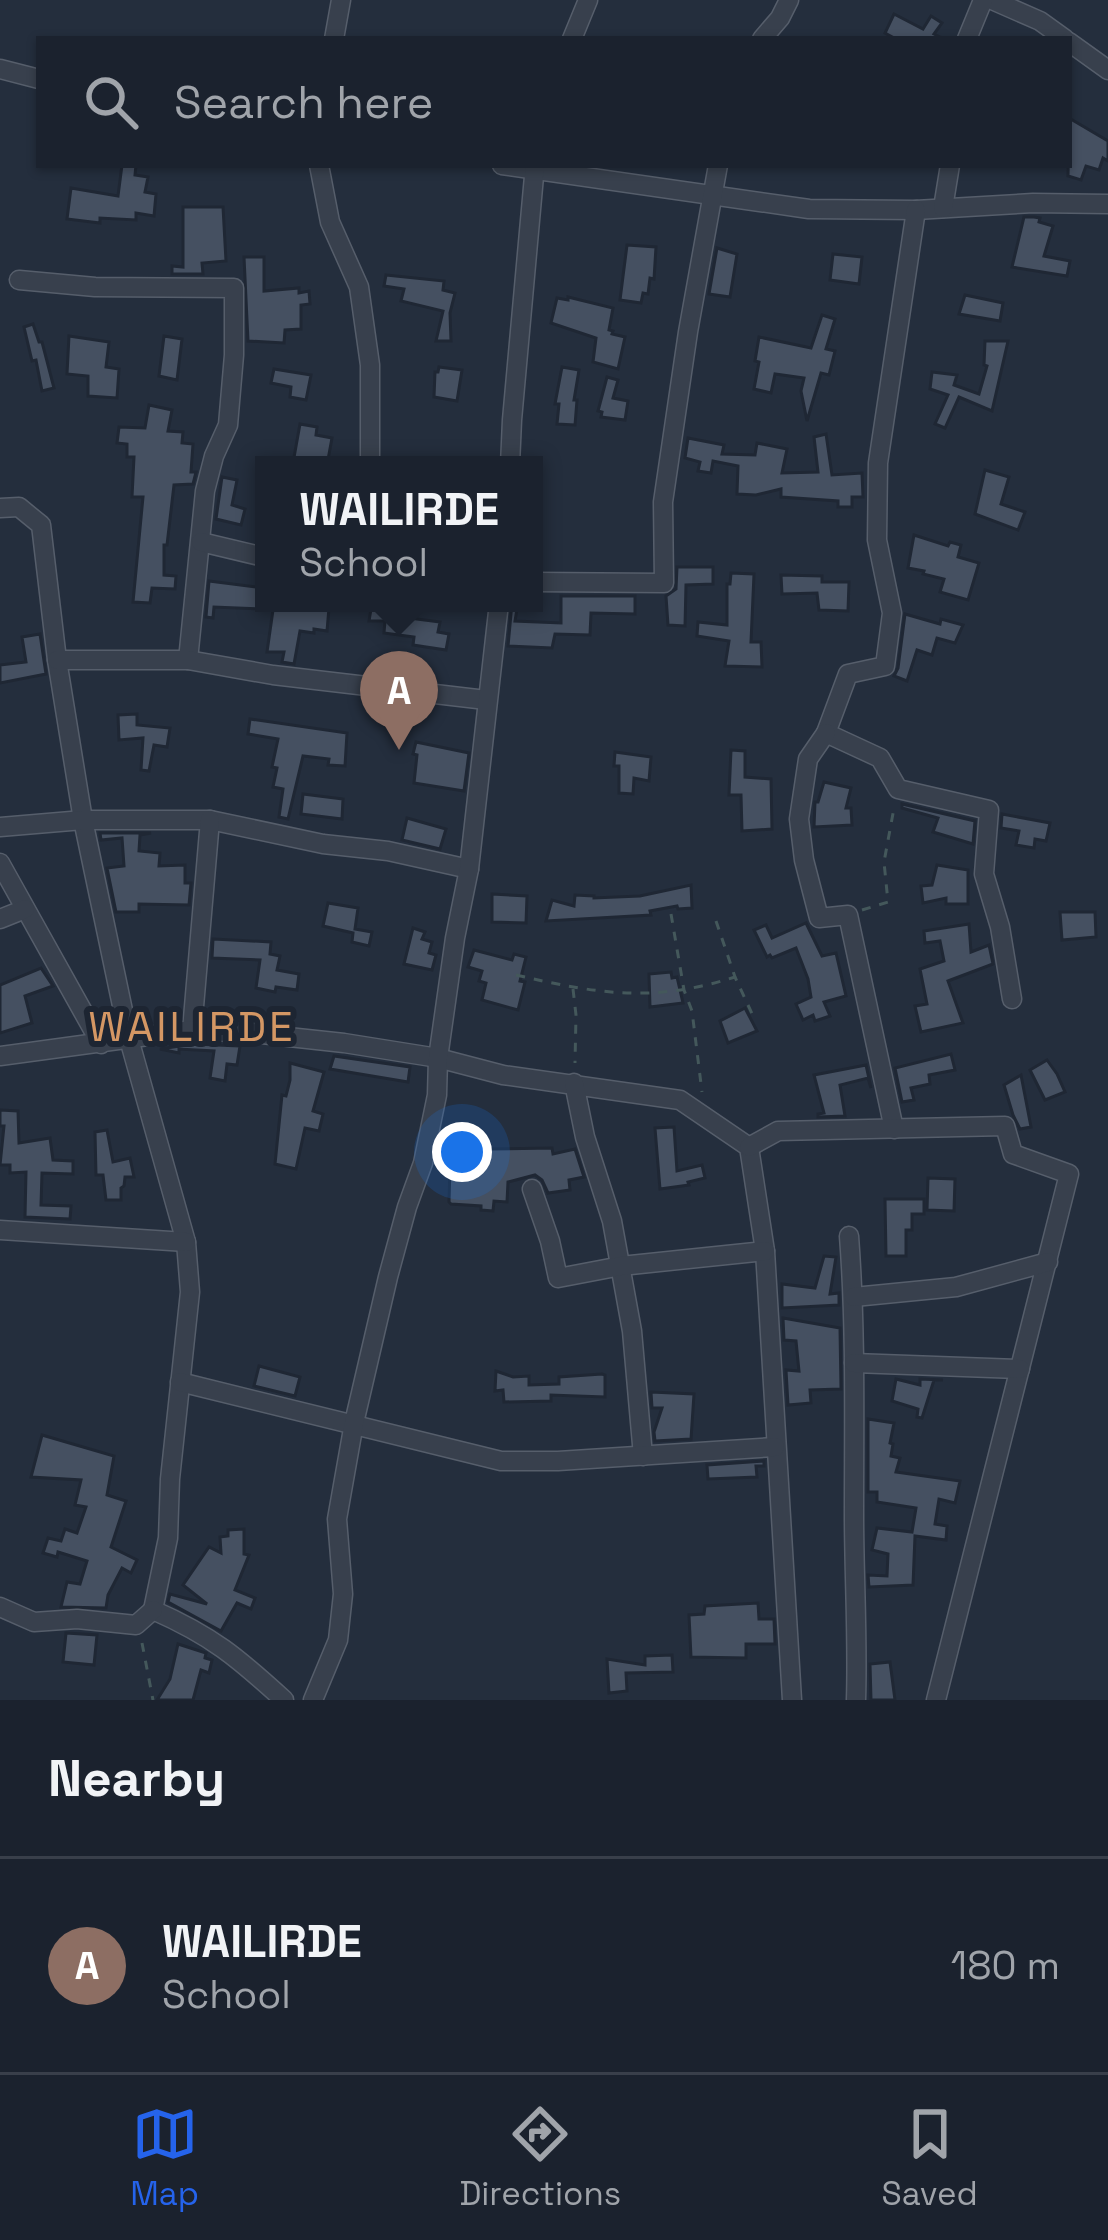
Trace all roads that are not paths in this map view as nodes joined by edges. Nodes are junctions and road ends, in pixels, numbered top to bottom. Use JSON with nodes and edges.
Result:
{"nodes":[{"id":1,"x":341,"y":0,"type":"edge"},
{"id":2,"x":587,"y":0,"type":"edge"},
{"id":3,"x":788,"y":0,"type":"edge"},
{"id":4,"x":988,"y":0,"type":"edge"},
{"id":5,"x":335,"y":36,"type":"edge"},
{"id":6,"x":573,"y":36,"type":"edge"},
{"id":7,"x":765,"y":36,"type":"edge"},
{"id":8,"x":969,"y":36,"type":"edge"},
{"id":9,"x":1061,"y":36,"type":"edge"},
{"id":10,"x":1072,"y":44,"type":"edge"},
{"id":11,"x":0,"y":69,"type":"edge"},
{"id":12,"x":1108,"y":70,"type":"edge"},
{"id":13,"x":36,"y":78,"type":"edge"},
{"id":14,"x":320,"y":168,"type":"edge"},
{"id":15,"x":535,"y":168,"type":"edge"},
{"id":16,"x":541,"y":168,"type":"edge"},
{"id":17,"x":717,"y":168,"type":"edge"},
{"id":18,"x":950,"y":168,"type":"edge"},
{"id":19,"x":711,"y":196,"type":"junction"},
{"id":20,"x":1108,"y":204,"type":"edge"},
{"id":21,"x":944,"y":208,"type":"junction"},
{"id":22,"x":916,"y":210,"type":"junction"},
{"id":23,"x":19,"y":280,"type":"dead end"},
{"id":24,"x":370,"y":456,"type":"edge"},
{"id":25,"x":510,"y":456,"type":"edge"},
{"id":26,"x":0,"y":508,"type":"edge"},
{"id":27,"x":201,"y":542,"type":"junction"},
{"id":28,"x":255,"y":555,"type":"edge"},
{"id":29,"x":543,"y":582,"type":"edge"},
{"id":30,"x":498,"y":612,"type":"edge"},
{"id":31,"x":58,"y":660,"type":"junction"},
{"id":32,"x":188,"y":660,"type":"junction"},
{"id":33,"x":486,"y":700,"type":"junction"},
{"id":34,"x":826,"y":733,"type":"junction"},
{"id":35,"x":83,"y":820,"type":"junction"},
{"id":36,"x":210,"y":820,"type":"junction"},
{"id":37,"x":0,"y":827,"type":"edge"},
{"id":38,"x":0,"y":863,"type":"edge"},
{"id":39,"x":469,"y":868,"type":"junction"},
{"id":40,"x":26,"y":909,"type":"junction"},
{"id":41,"x":0,"y":919,"type":"edge"},
{"id":42,"x":1012,"y":999,"type":"dead end"},
{"id":43,"x":192,"y":1030,"type":"junction"},
{"id":44,"x":129,"y":1039,"type":"junction"},
{"id":45,"x":101,"y":1043,"type":"junction"},
{"id":46,"x":0,"y":1056,"type":"edge"},
{"id":47,"x":438,"y":1058,"type":"junction"},
{"id":48,"x":574,"y":1083,"type":"junction"},
{"id":49,"x":894,"y":1129,"type":"junction"},
{"id":50,"x":749,"y":1147,"type":"junction"},
{"id":51,"x":532,"y":1189,"type":"dead end"},
{"id":52,"x":0,"y":1230,"type":"edge"},
{"id":53,"x":849,"y":1235,"type":"dead end"},
{"id":54,"x":186,"y":1242,"type":"junction"},
{"id":55,"x":765,"y":1251,"type":"junction"},
{"id":56,"x":1048,"y":1262,"type":"junction"},
{"id":57,"x":620,"y":1266,"type":"junction"},
{"id":58,"x":854,"y":1297,"type":"junction"},
{"id":59,"x":854,"y":1364,"type":"junction"},
{"id":60,"x":1020,"y":1370,"type":"junction"},
{"id":61,"x":180,"y":1382,"type":"junction"},
{"id":62,"x":354,"y":1424,"type":"junction"},
{"id":63,"x":775,"y":1448,"type":"junction"},
{"id":64,"x":643,"y":1456,"type":"junction"},
{"id":65,"x":0,"y":1606,"type":"edge"},
{"id":66,"x":153,"y":1610,"type":"junction"},
{"id":67,"x":284,"y":1700,"type":"edge"},
{"id":68,"x":313,"y":1700,"type":"edge"},
{"id":69,"x":792,"y":1700,"type":"edge"},
{"id":70,"x":856,"y":1700,"type":"edge"},
{"id":71,"x":936,"y":1700,"type":"edge"}],
"edges":[{"from":1,"to":5,"type":"street"},
{"from":2,"to":6,"type":"street"},
{"from":3,"to":7,"type":"street"},
{"from":4,"to":8,"type":"street"},
{"from":4,"to":9,"type":"street"},
{"from":10,"to":12,"type":"street"},
{"from":11,"to":13,"type":"street"},
{"from":14,"to":24,"type":"street"},
{"from":15,"to":25,"type":"street"},
{"from":16,"to":19,"type":"street"},
{"from":17,"to":19,"type":"street"},
{"from":18,"to":21,"type":"street"},
{"from":19,"to":22,"type":"street"},
{"from":19,"to":29,"type":"street"},
{"from":20,"to":21,"type":"street"},
{"from":21,"to":22,"type":"street"},
{"from":22,"to":34,"type":"street"},
{"from":23,"to":27,"type":"street"},
{"from":26,"to":31,"type":"street"},
{"from":27,"to":28,"type":"street"},
{"from":27,"to":32,"type":"street"},
{"from":30,"to":33,"type":"street"},
{"from":31,"to":32,"type":"street"},
{"from":31,"to":35,"type":"street"},
{"from":32,"to":33,"type":"street"},
{"from":33,"to":39,"type":"street"},
{"from":34,"to":42,"type":"street"},
{"from":34,"to":49,"type":"street"},
{"from":35,"to":36,"type":"street"},
{"from":35,"to":37,"type":"street"},
{"from":35,"to":44,"type":"street"},
{"from":36,"to":39,"type":"street"},
{"from":36,"to":43,"type":"street"},
{"from":38,"to":40,"type":"street"},
{"from":39,"to":47,"type":"street"},
{"from":40,"to":41,"type":"street"},
{"from":40,"to":45,"type":"street"},
{"from":43,"to":44,"type":"street"},
{"from":43,"to":47,"type":"street"},
{"from":44,"to":45,"type":"street"},
{"from":44,"to":54,"type":"street"},
{"from":45,"to":46,"type":"street"},
{"from":47,"to":48,"type":"street"},
{"from":47,"to":62,"type":"street"},
{"from":48,"to":50,"type":"street"},
{"from":48,"to":57,"type":"street"},
{"from":49,"to":50,"type":"street"},
{"from":49,"to":56,"type":"street"},
{"from":50,"to":55,"type":"street"},
{"from":51,"to":57,"type":"street"},
{"from":52,"to":54,"type":"street"},
{"from":53,"to":58,"type":"street"},
{"from":54,"to":61,"type":"street"},
{"from":55,"to":57,"type":"street"},
{"from":55,"to":63,"type":"street"},
{"from":56,"to":58,"type":"street"},
{"from":56,"to":60,"type":"street"},
{"from":57,"to":64,"type":"street"},
{"from":58,"to":59,"type":"street"},
{"from":59,"to":60,"type":"street"},
{"from":59,"to":70,"type":"street"},
{"from":60,"to":71,"type":"street"},
{"from":61,"to":62,"type":"street"},
{"from":61,"to":66,"type":"street"},
{"from":62,"to":64,"type":"street"},
{"from":62,"to":68,"type":"street"},
{"from":63,"to":64,"type":"street"},
{"from":63,"to":69,"type":"street"},
{"from":65,"to":66,"type":"street"},
{"from":66,"to":67,"type":"street"}]}
